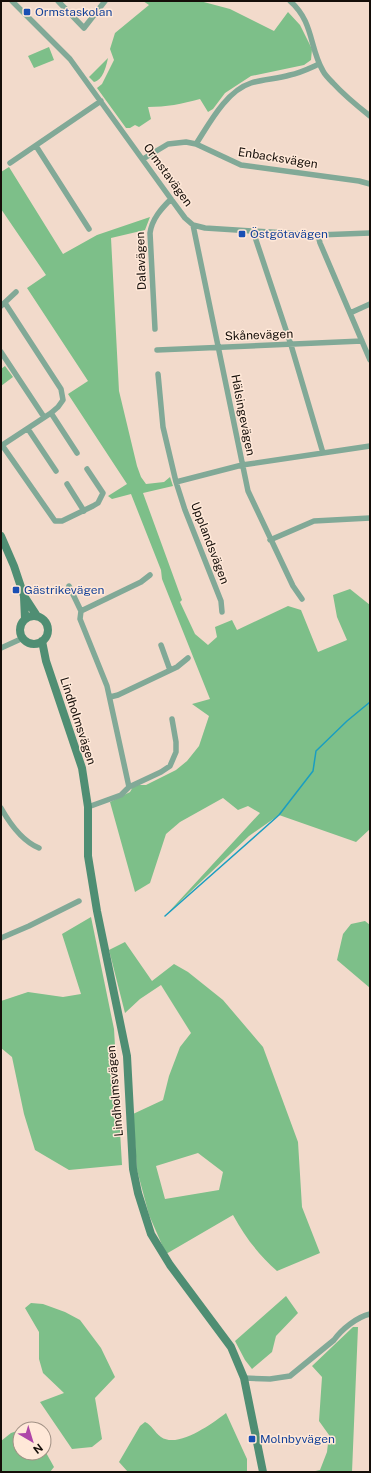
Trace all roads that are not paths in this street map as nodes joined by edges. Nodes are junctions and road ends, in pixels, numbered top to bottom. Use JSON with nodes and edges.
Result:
{"nodes":[{"id":1,"x":12,"y":1,"type":"edge"},
{"id":2,"x":58,"y":1,"type":"edge"},
{"id":3,"x":105,"y":1,"type":"edge"},
{"id":4,"x":290,"y":1,"type":"edge"},
{"id":5,"x":319,"y":64,"type":"junction"},
{"id":6,"x":101,"y":101,"type":"junction"},
{"id":7,"x":370,"y":116,"type":"edge"},
{"id":8,"x":196,"y":144,"type":"junction"},
{"id":9,"x":36,"y":146,"type":"junction"},
{"id":10,"x":143,"y":159,"type":"junction"},
{"id":11,"x":10,"y":163,"type":"dead end"},
{"id":12,"x":370,"y":184,"type":"edge"},
{"id":13,"x":171,"y":199,"type":"junction"},
{"id":14,"x":193,"y":225,"type":"junction"},
{"id":15,"x":89,"y":229,"type":"dead end"},
{"id":16,"x":254,"y":231,"type":"junction"},
{"id":17,"x":370,"y":233,"type":"edge"},
{"id":18,"x":318,"y":235,"type":"junction"},
{"id":19,"x":16,"y":292,"type":"dead end"},
{"id":20,"x":370,"y":304,"type":"edge"},
{"id":21,"x":3,"y":305,"type":"edge"},
{"id":22,"x":350,"y":313,"type":"junction"},
{"id":23,"x":155,"y":329,"type":"dead end"},
{"id":24,"x":362,"y":341,"type":"junction"},
{"id":25,"x":291,"y":345,"type":"junction"},
{"id":26,"x":218,"y":348,"type":"junction"},
{"id":27,"x":157,"y":350,"type":"dead end"},
{"id":28,"x":1,"y":352,"type":"edge"},
{"id":29,"x":370,"y":360,"type":"edge"},
{"id":30,"x":158,"y":374,"type":"dead end"},
{"id":31,"x":51,"y":413,"type":"junction"},
{"id":32,"x":44,"y":417,"type":"junction"},
{"id":33,"x":28,"y":428,"type":"junction"},
{"id":34,"x":2,"y":445,"type":"edge"},
{"id":35,"x":370,"y":446,"type":"edge"},
{"id":36,"x":78,"y":453,"type":"dead end"},
{"id":37,"x":322,"y":453,"type":"junction"},
{"id":38,"x":242,"y":465,"type":"junction"},
{"id":39,"x":87,"y":469,"type":"dead end"},
{"id":40,"x":56,"y":471,"type":"dead end"},
{"id":41,"x":176,"y":482,"type":"junction"},
{"id":42,"x":67,"y":484,"type":"dead end"},
{"id":43,"x":84,"y":511,"type":"junction"},
{"id":44,"x":370,"y":518,"type":"edge"},
{"id":45,"x":1,"y":536,"type":"edge"},
{"id":46,"x":270,"y":540,"type":"junction"},
{"id":47,"x":150,"y":575,"type":"dead end"},
{"id":48,"x":69,"y":586,"type":"dead end"},
{"id":49,"x":24,"y":596,"type":"junction"},
{"id":50,"x":302,"y":599,"type":"dead end"},
{"id":51,"x":81,"y":611,"type":"junction"},
{"id":52,"x":222,"y":612,"type":"dead end"},
{"id":53,"x":37,"y":616,"type":"junction"},
{"id":54,"x":25,"y":619,"type":"junction"},
{"id":55,"x":22,"y":636,"type":"junction"},
{"id":56,"x":42,"y":641,"type":"junction"},
{"id":57,"x":33,"y":644,"type":"junction"},
{"id":58,"x":160,"y":645,"type":"dead end"},
{"id":59,"x":1,"y":648,"type":"edge"},
{"id":60,"x":188,"y":658,"type":"dead end"},
{"id":61,"x":46,"y":661,"type":"junction"},
{"id":62,"x":170,"y":670,"type":"junction"},
{"id":63,"x":110,"y":697,"type":"junction"},
{"id":64,"x":172,"y":719,"type":"dead end"},
{"id":65,"x":129,"y":787,"type":"junction"},
{"id":66,"x":88,"y":807,"type":"junction"},
{"id":67,"x":1,"y":808,"type":"edge"},
{"id":68,"x":39,"y":848,"type":"dead end"},
{"id":69,"x":79,"y":902,"type":"dead end"},
{"id":70,"x":1,"y":938,"type":"edge"},
{"id":71,"x":370,"y":1314,"type":"edge"},
{"id":72,"x":244,"y":1378,"type":"junction"},
{"id":73,"x":263,"y":1472,"type":"edge"}],
"edges":[{"from":1,"to":6,"type":"street","name":"Ormstavägen"},
{"from":2,"to":3,"type":"street"},
{"from":4,"to":5,"type":"street"},
{"from":5,"to":7,"type":"street"},
{"from":5,"to":8,"type":"street"},
{"from":6,"to":9,"type":"street"},
{"from":6,"to":10,"type":"street","name":"Ormstavägen"},
{"from":8,"to":10,"type":"street","name":"Enbacksvägen"},
{"from":8,"to":12,"type":"street","name":"Enbacksvägen"},
{"from":9,"to":11,"type":"street"},
{"from":9,"to":15,"type":"street"},
{"from":10,"to":13,"type":"street","name":"Ormstavägen"},
{"from":13,"to":14,"type":"street","name":"Ormstavägen"},
{"from":13,"to":23,"type":"street","name":"Dalavägen"},
{"from":14,"to":16,"type":"street"},
{"from":14,"to":26,"type":"street","name":"Hälsingevägen"},
{"from":16,"to":18,"type":"street"},
{"from":16,"to":25,"type":"street"},
{"from":17,"to":18,"type":"street"},
{"from":18,"to":22,"type":"street"},
{"from":19,"to":21,"type":"street"},
{"from":20,"to":22,"type":"street"},
{"from":21,"to":31,"type":"street"},
{"from":22,"to":24,"type":"street"},
{"from":24,"to":25,"type":"street","name":"Skånevägen"},
{"from":24,"to":29,"type":"street"},
{"from":25,"to":26,"type":"street","name":"Skånevägen"},
{"from":25,"to":37,"type":"street"},
{"from":26,"to":27,"type":"street","name":"Skånevägen"},
{"from":26,"to":38,"type":"street","name":"Hälsingevägen"},
{"from":28,"to":32,"type":"street"},
{"from":30,"to":41,"type":"street","name":"Upplandsvägen"},
{"from":31,"to":32,"type":"street"},
{"from":31,"to":36,"type":"street"},
{"from":32,"to":33,"type":"street"},
{"from":33,"to":34,"type":"street"},
{"from":33,"to":40,"type":"street"},
{"from":34,"to":43,"type":"street"},
{"from":35,"to":37,"type":"street"},
{"from":37,"to":38,"type":"street"},
{"from":38,"to":41,"type":"street"},
{"from":38,"to":46,"type":"street","name":"Hälsingevägen"},
{"from":39,"to":43,"type":"street"},
{"from":41,"to":52,"type":"street","name":"Upplandsvägen"},
{"from":42,"to":43,"type":"street"},
{"from":44,"to":46,"type":"street"},
{"from":45,"to":49,"type":"main road","name":"Lindholmsvägen"},
{"from":46,"to":50,"type":"street","name":"Hälsingevägen"},
{"from":47,"to":51,"type":"street"},
{"from":48,"to":51,"type":"street"},
{"from":49,"to":53,"type":"main road","name":"Lindholmsvägen"},
{"from":49,"to":54,"type":"main road","name":"Lindholmsvägen"},
{"from":51,"to":63,"type":"street"},
{"from":53,"to":54,"type":"main road"},
{"from":53,"to":56,"type":"main road","name":"Lindholmsvägen"},
{"from":54,"to":55,"type":"main road","name":"Lindholmsvägen"},
{"from":55,"to":57,"type":"main road","name":"Lindholmsvägen"},
{"from":55,"to":59,"type":"street"},
{"from":56,"to":57,"type":"main road"},
{"from":56,"to":61,"type":"main road","name":"Lindholmsvägen"},
{"from":57,"to":61,"type":"main road","name":"Lindholmsvägen"},
{"from":58,"to":62,"type":"street"},
{"from":60,"to":62,"type":"street"},
{"from":61,"to":66,"type":"main road","name":"Lindholmsvägen"},
{"from":62,"to":63,"type":"street"},
{"from":63,"to":65,"type":"street"},
{"from":64,"to":65,"type":"street"},
{"from":65,"to":66,"type":"street"},
{"from":66,"to":72,"type":"main road","name":"Lindholmsvägen"},
{"from":67,"to":68,"type":"street"},
{"from":69,"to":70,"type":"street"},
{"from":71,"to":72,"type":"street"},
{"from":72,"to":73,"type":"main road","name":"Lindholmsvägen"}]}
